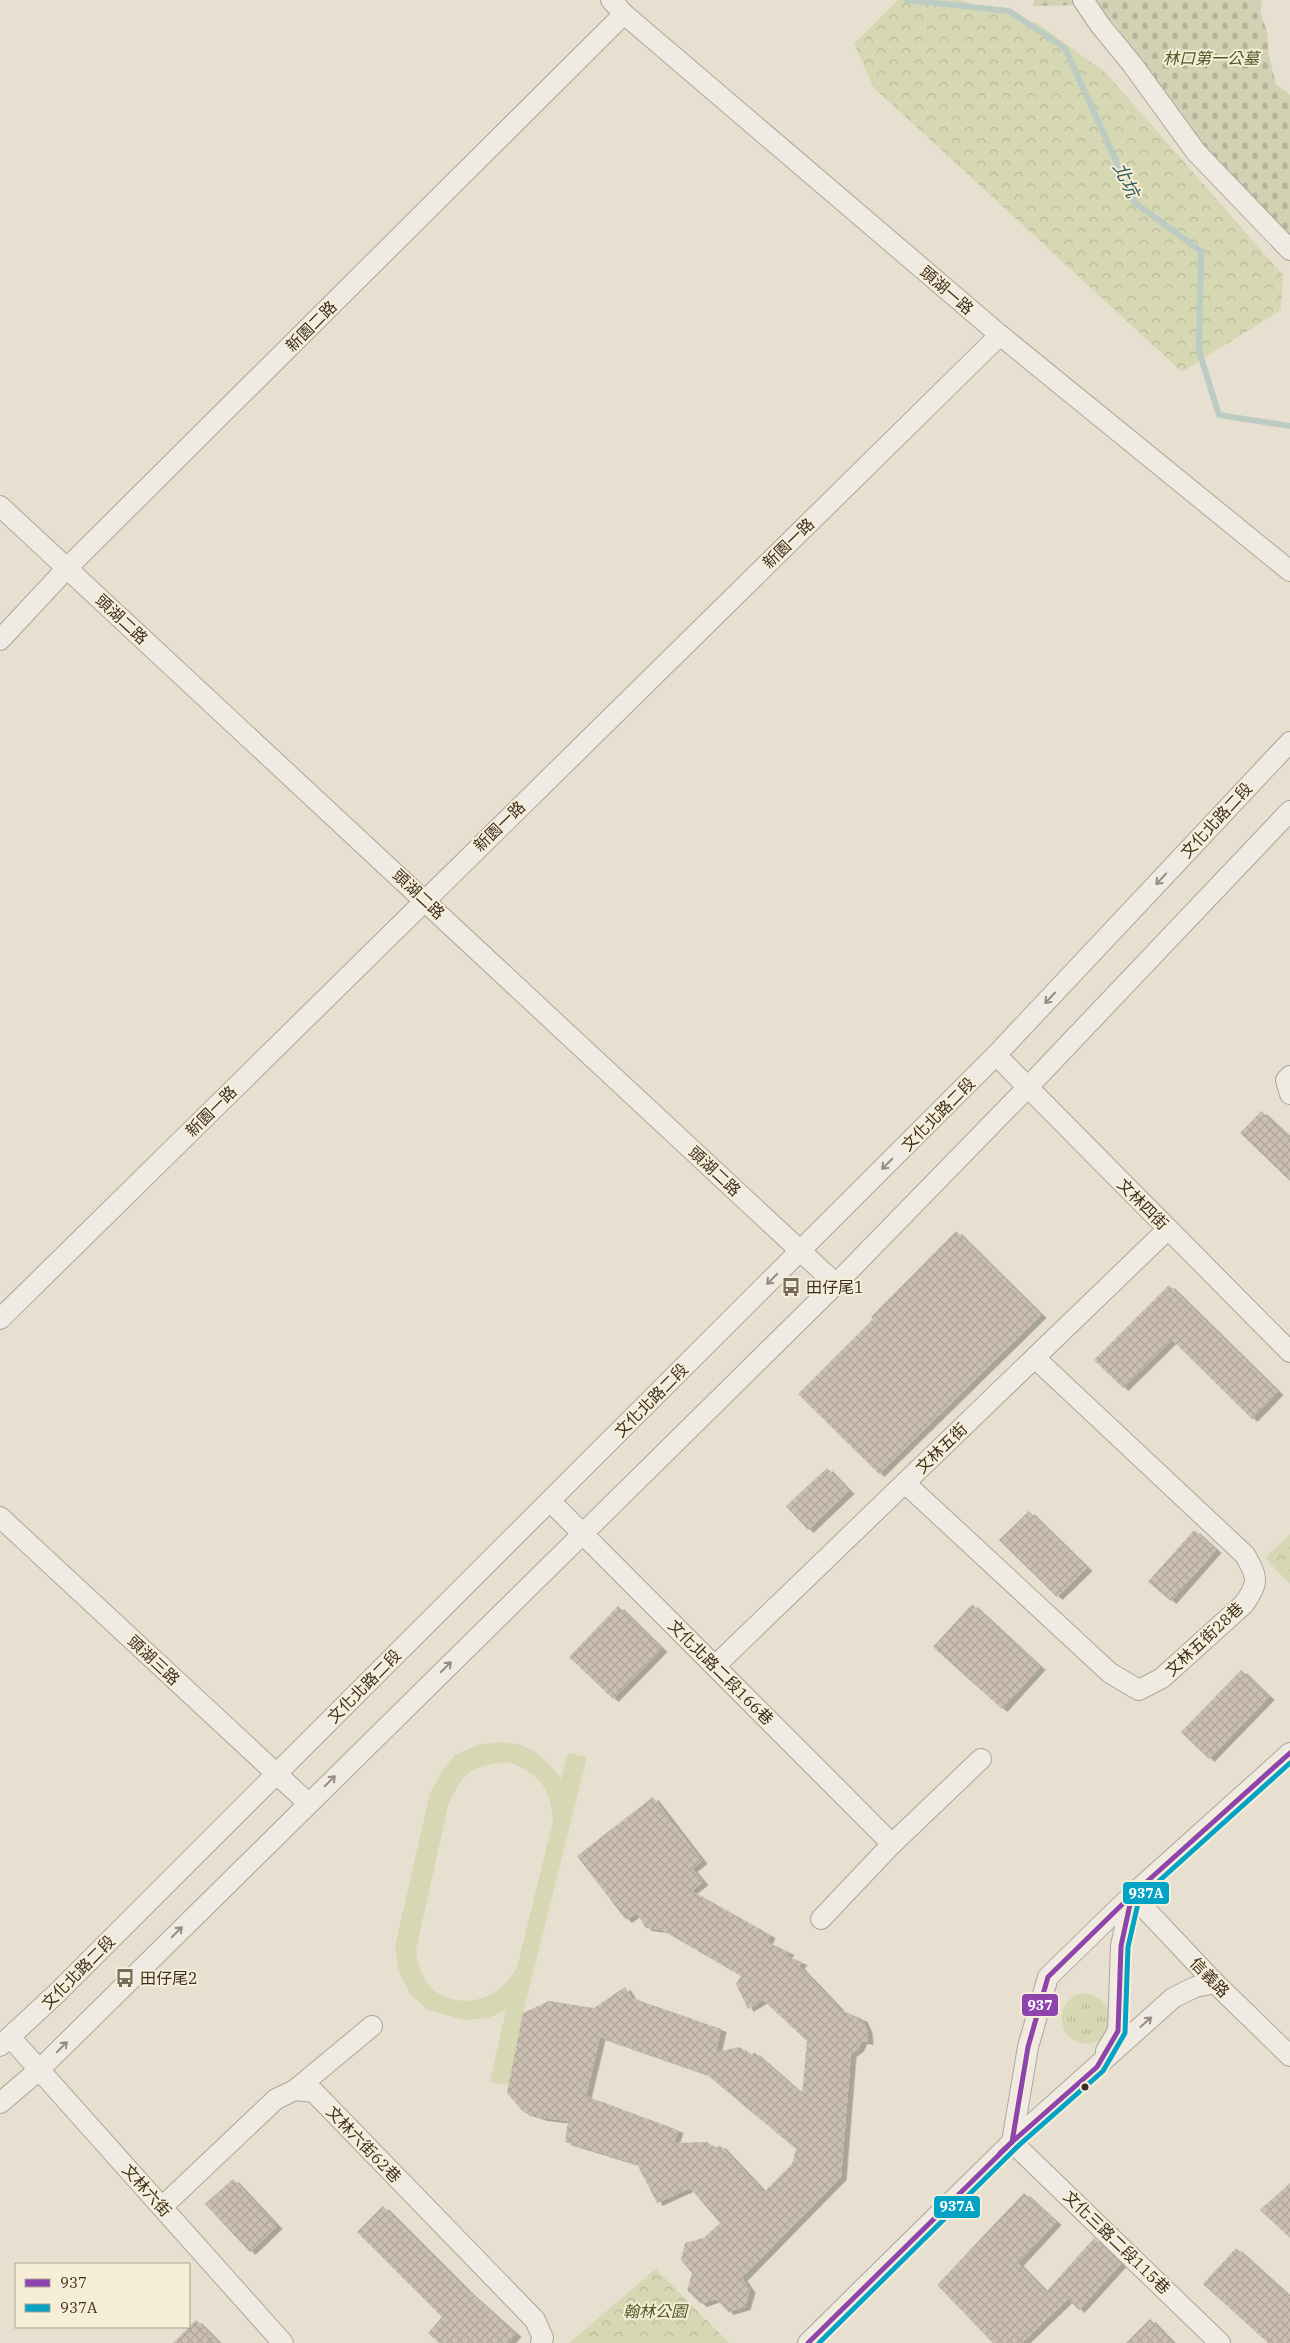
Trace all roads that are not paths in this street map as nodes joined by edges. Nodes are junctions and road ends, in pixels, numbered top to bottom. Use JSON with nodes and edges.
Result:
{"nodes":[{"id":1,"x":1084,"y":0,"type":"edge"},
{"id":2,"x":618,"y":7,"type":"edge"},
{"id":3,"x":1290,"y":250,"type":"edge"},
{"id":4,"x":1000,"y":335,"type":"junction"},
{"id":5,"x":0,"y":506,"type":"edge"},
{"id":6,"x":68,"y":568,"type":"junction"},
{"id":7,"x":1290,"y":571,"type":"edge"},
{"id":8,"x":0,"y":640,"type":"edge"},
{"id":9,"x":1290,"y":742,"type":"edge"},
{"id":10,"x":1290,"y":811,"type":"edge"},
{"id":11,"x":425,"y":900,"type":"junction"},
{"id":12,"x":996,"y":1055,"type":"junction"},
{"id":13,"x":1290,"y":1076,"type":"edge"},
{"id":14,"x":1028,"y":1087,"type":"junction"},
{"id":15,"x":1290,"y":1094,"type":"edge"},
{"id":16,"x":1168,"y":1229,"type":"junction"},
{"id":17,"x":800,"y":1251,"type":"junction"},
{"id":18,"x":836,"y":1284,"type":"junction"},
{"id":19,"x":0,"y":1319,"type":"edge"},
{"id":20,"x":1290,"y":1352,"type":"edge"},
{"id":21,"x":1035,"y":1358,"type":"junction"},
{"id":22,"x":905,"y":1483,"type":"junction"},
{"id":23,"x":550,"y":1501,"type":"junction"},
{"id":24,"x":0,"y":1517,"type":"edge"},
{"id":25,"x":582,"y":1533,"type":"junction"},
{"id":26,"x":715,"y":1666,"type":"junction"},
{"id":27,"x":1290,"y":1752,"type":"edge"},
{"id":28,"x":981,"y":1759,"type":"dead end"},
{"id":29,"x":276,"y":1774,"type":"junction"},
{"id":30,"x":308,"y":1803,"type":"junction"},
{"id":31,"x":892,"y":1844,"type":"junction"},
{"id":32,"x":1132,"y":1895,"type":"junction"},
{"id":33,"x":821,"y":1919,"type":"dead end"},
{"id":34,"x":1215,"y":1983,"type":"junction"},
{"id":35,"x":372,"y":2026,"type":"dead end"},
{"id":36,"x":5,"y":2042,"type":"edge"},
{"id":37,"x":1290,"y":2056,"type":"edge"},
{"id":38,"x":1097,"y":2067,"type":"junction"},
{"id":39,"x":39,"y":2070,"type":"junction"},
{"id":40,"x":296,"y":2090,"type":"junction"},
{"id":41,"x":0,"y":2103,"type":"edge"},
{"id":42,"x":1012,"y":2142,"type":"junction"},
{"id":43,"x":162,"y":2207,"type":"junction"},
{"id":44,"x":283,"y":2343,"type":"edge"},
{"id":45,"x":541,"y":2343,"type":"edge"},
{"id":46,"x":808,"y":2343,"type":"edge"},
{"id":47,"x":1220,"y":2343,"type":"edge"}],
"edges":[{"from":1,"to":3,"type":"street"},
{"from":2,"to":4,"type":"street","name":"頭湖一路"},
{"from":2,"to":6,"type":"street","name":"新園二路"},
{"from":4,"to":7,"type":"street","name":"頭湖一路"},
{"from":4,"to":11,"type":"street","name":"新園一路"},
{"from":5,"to":6,"type":"street","name":"頭湖二路"},
{"from":6,"to":8,"type":"street","name":"新園二路"},
{"from":6,"to":11,"type":"street","name":"頭湖二路"},
{"from":9,"to":12,"type":"street","name":"文化北路二段","one_way":true},
{"from":10,"to":14,"type":"street"},
{"from":11,"to":17,"type":"street","name":"頭湖二路"},
{"from":11,"to":19,"type":"street","name":"新園一路"},
{"from":12,"to":14,"type":"street","name":"文林四街"},
{"from":12,"to":17,"type":"street","name":"文化北路二段","one_way":true},
{"from":13,"to":15,"type":"street"},
{"from":14,"to":16,"type":"street","name":"文林四街"},
{"from":14,"to":18,"type":"street"},
{"from":16,"to":20,"type":"street","name":"文林四街"},
{"from":16,"to":21,"type":"street","name":"文林五街"},
{"from":17,"to":18,"type":"street","name":"頭湖二路"},
{"from":17,"to":23,"type":"street","name":"文化北路二段","one_way":true},
{"from":18,"to":25,"type":"street"},
{"from":21,"to":22,"type":"street","name":"文林五街"},
{"from":21,"to":22,"type":"street","name":"文林五街28巷"},
{"from":22,"to":26,"type":"street","name":"文林五街"},
{"from":23,"to":25,"type":"street","name":"文化北路二段166巷"},
{"from":23,"to":29,"type":"street","name":"文化北路二段"},
{"from":24,"to":29,"type":"street","name":"頭湖三路"},
{"from":25,"to":26,"type":"street","name":"文化北路二段166巷"},
{"from":30,"to":25,"type":"street","one_way":true},
{"from":26,"to":31,"type":"street","name":"文化北路二段166巷"},
{"from":27,"to":32,"type":"street"},
{"from":28,"to":31,"type":"street"},
{"from":29,"to":30,"type":"street","name":"頭湖三路"},
{"from":29,"to":36,"type":"street","name":"文化北路二段"},
{"from":39,"to":30,"type":"street","one_way":true},
{"from":31,"to":33,"type":"street"},
{"from":32,"to":34,"type":"street","name":"信義路"},
{"from":32,"to":38,"type":"street"},
{"from":32,"to":42,"type":"street"},
{"from":34,"to":37,"type":"street","name":"信義路"},
{"from":38,"to":34,"type":"street","one_way":true},
{"from":35,"to":40,"type":"street"},
{"from":36,"to":39,"type":"street","name":"文林六街"},
{"from":38,"to":42,"type":"street"},
{"from":39,"to":41,"type":"street"},
{"from":39,"to":43,"type":"street","name":"文林六街"},
{"from":40,"to":43,"type":"street"},
{"from":40,"to":45,"type":"street","name":"文林六街62巷"},
{"from":42,"to":46,"type":"street"},
{"from":42,"to":47,"type":"street","name":"文化三路二段115巷"},
{"from":43,"to":44,"type":"street","name":"文林六街"}]}
